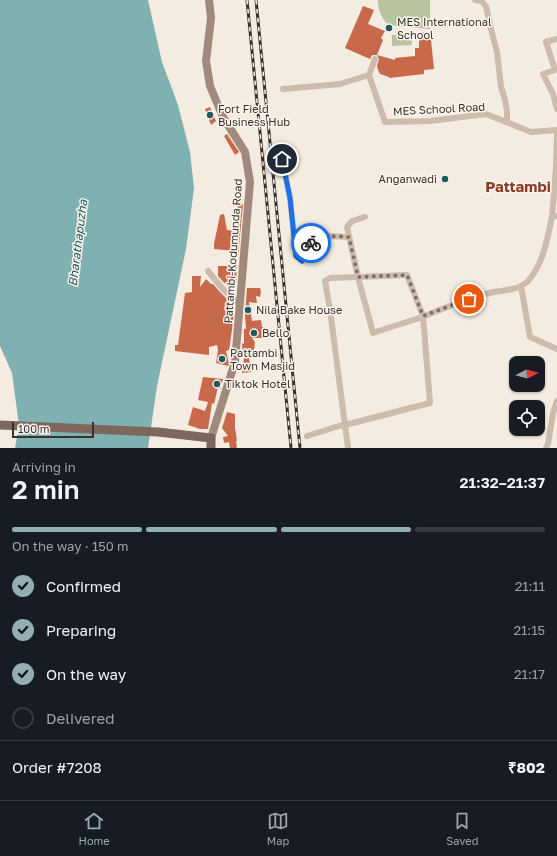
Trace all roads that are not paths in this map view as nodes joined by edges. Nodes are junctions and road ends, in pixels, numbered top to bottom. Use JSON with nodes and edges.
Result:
{"nodes":[{"id":1,"x":209,"y":0,"type":"edge"},
{"id":2,"x":475,"y":0,"type":"edge"},
{"id":3,"x":557,"y":39,"type":"edge"},
{"id":4,"x":375,"y":59,"type":"dead end"},
{"id":5,"x":369,"y":75,"type":"junction"},
{"id":6,"x":283,"y":89,"type":"dead end"},
{"id":7,"x":557,"y":109,"type":"edge"},
{"id":8,"x":507,"y":122,"type":"junction"},
{"id":9,"x":557,"y":130,"type":"edge"},
{"id":10,"x":282,"y":159,"type":"dead end"},
{"id":11,"x":555,"y":216,"type":"edge"},
{"id":12,"x":365,"y":217,"type":"dead end"},
{"id":13,"x":349,"y":237,"type":"junction"},
{"id":14,"x":208,"y":272,"type":"dead end"},
{"id":15,"x":358,"y":277,"type":"junction"},
{"id":16,"x":521,"y":286,"type":"junction"},
{"id":17,"x":240,"y":305,"type":"junction"},
{"id":18,"x":423,"y":316,"type":"junction"},
{"id":19,"x":557,"y":349,"type":"edge"},
{"id":20,"x":557,"y":401,"type":"edge"},
{"id":21,"x":3,"y":425,"type":"edge"},
{"id":22,"x":345,"y":425,"type":"junction"},
{"id":23,"x":307,"y":436,"type":"dead end"},
{"id":24,"x":211,"y":438,"type":"junction"},
{"id":25,"x":211,"y":448,"type":"edge"},
{"id":26,"x":348,"y":448,"type":"edge"},
{"id":27,"x":546,"y":448,"type":"edge"}],
"edges":[{"from":1,"to":17,"type":"main road","name":"Pattambi-Kodumunda Road"},
{"from":2,"to":8,"type":"street"},
{"from":3,"to":7,"type":"street"},
{"from":4,"to":5,"type":"street"},
{"from":5,"to":6,"type":"street"},
{"from":5,"to":8,"type":"street","name":"MES School Road"},
{"from":8,"to":9,"type":"street","name":"MES School Road"},
{"from":9,"to":11,"type":"street"},
{"from":10,"to":13,"type":"street"},
{"from":11,"to":16,"type":"street"},
{"from":12,"to":13,"type":"street"},
{"from":13,"to":15,"type":"street"},
{"from":14,"to":17,"type":"street"},
{"from":15,"to":18,"type":"street"},
{"from":15,"to":18,"type":"street"},
{"from":15,"to":22,"type":"street"},
{"from":16,"to":18,"type":"street"},
{"from":16,"to":19,"type":"street"},
{"from":17,"to":24,"type":"main road","name":"Pattambi-Kodumunda Road"},
{"from":18,"to":22,"type":"street"},
{"from":20,"to":27,"type":"street"},
{"from":21,"to":24,"type":"main road"},
{"from":22,"to":23,"type":"street"},
{"from":22,"to":26,"type":"street"},
{"from":24,"to":25,"type":"main road"}]}
